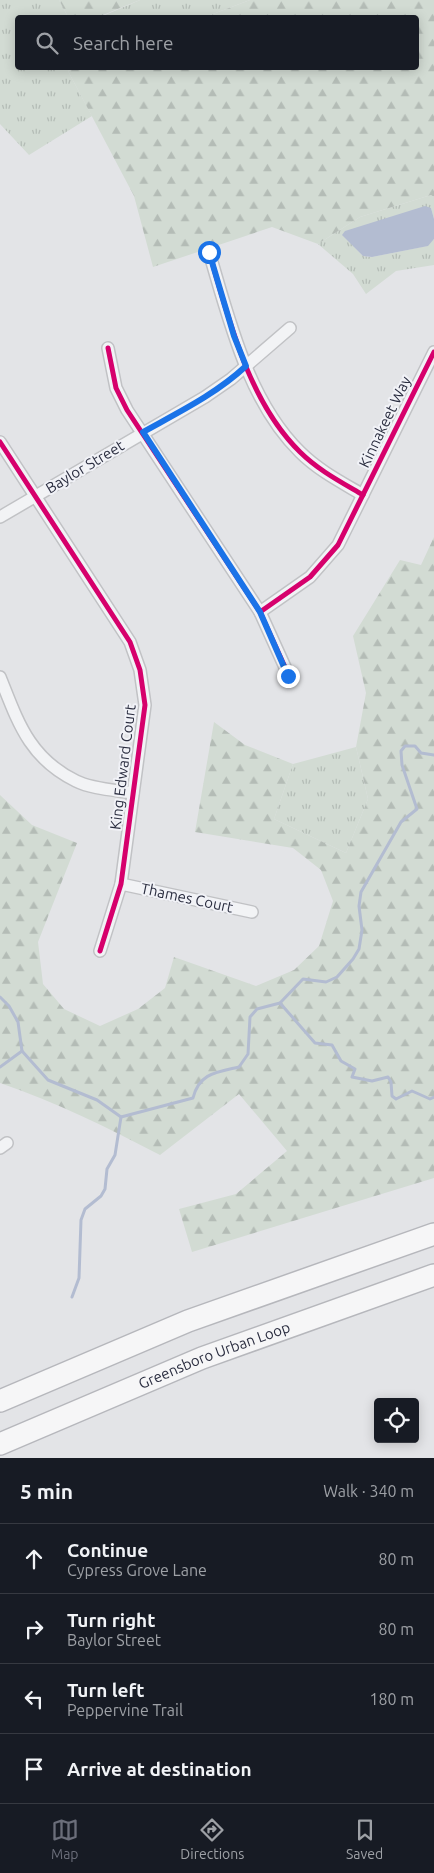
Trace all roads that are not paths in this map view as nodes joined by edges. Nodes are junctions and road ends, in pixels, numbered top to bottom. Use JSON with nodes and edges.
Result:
{"nodes":[{"id":1,"x":209,"y":252,"type":"dead end"},
{"id":2,"x":290,"y":328,"type":"dead end"},
{"id":3,"x":108,"y":348,"type":"dead end"},
{"id":4,"x":434,"y":352,"type":"edge"},
{"id":5,"x":246,"y":366,"type":"junction"},
{"id":6,"x":143,"y":432,"type":"junction"},
{"id":7,"x":0,"y":442,"type":"edge"},
{"id":8,"x":363,"y":494,"type":"junction"},
{"id":9,"x":36,"y":496,"type":"junction"},
{"id":10,"x":0,"y":517,"type":"edge"},
{"id":11,"x":260,"y":612,"type":"junction"},
{"id":12,"x":288,"y":676,"type":"dead end"},
{"id":13,"x":0,"y":677,"type":"edge"},
{"id":14,"x":133,"y":793,"type":"junction"},
{"id":15,"x":121,"y":884,"type":"junction"},
{"id":16,"x":252,"y":912,"type":"dead end"},
{"id":17,"x":100,"y":951,"type":"dead end"},
{"id":18,"x":434,"y":1234,"type":"edge"},
{"id":19,"x":434,"y":1275,"type":"edge"},
{"id":20,"x":0,"y":1401,"type":"edge"},
{"id":21,"x":0,"y":1444,"type":"edge"}],
"edges":[{"from":1,"to":5,"type":"street"},
{"from":2,"to":5,"type":"street","name":"Baylor Street"},
{"from":3,"to":6,"type":"street"},
{"from":4,"to":8,"type":"street","name":"Kinnakeet Way"},
{"from":5,"to":6,"type":"street","name":"Baylor Street"},
{"from":5,"to":8,"type":"street"},
{"from":6,"to":9,"type":"street","name":"Baylor Street"},
{"from":6,"to":11,"type":"street"},
{"from":7,"to":9,"type":"street","name":"King Edward Court"},
{"from":8,"to":11,"type":"street","name":"Kinnakeet Way"},
{"from":9,"to":10,"type":"street","name":"Baylor Street"},
{"from":9,"to":14,"type":"street","name":"King Edward Court"},
{"from":11,"to":12,"type":"street"},
{"from":13,"to":14,"type":"street"},
{"from":14,"to":15,"type":"street","name":"King Edward Court"},
{"from":15,"to":16,"type":"street","name":"Thames Court"},
{"from":15,"to":17,"type":"street","name":"King Edward Court"},
{"from":18,"to":20,"type":"highway"},
{"from":19,"to":21,"type":"highway","name":"Greensboro Urban Loop"}]}
